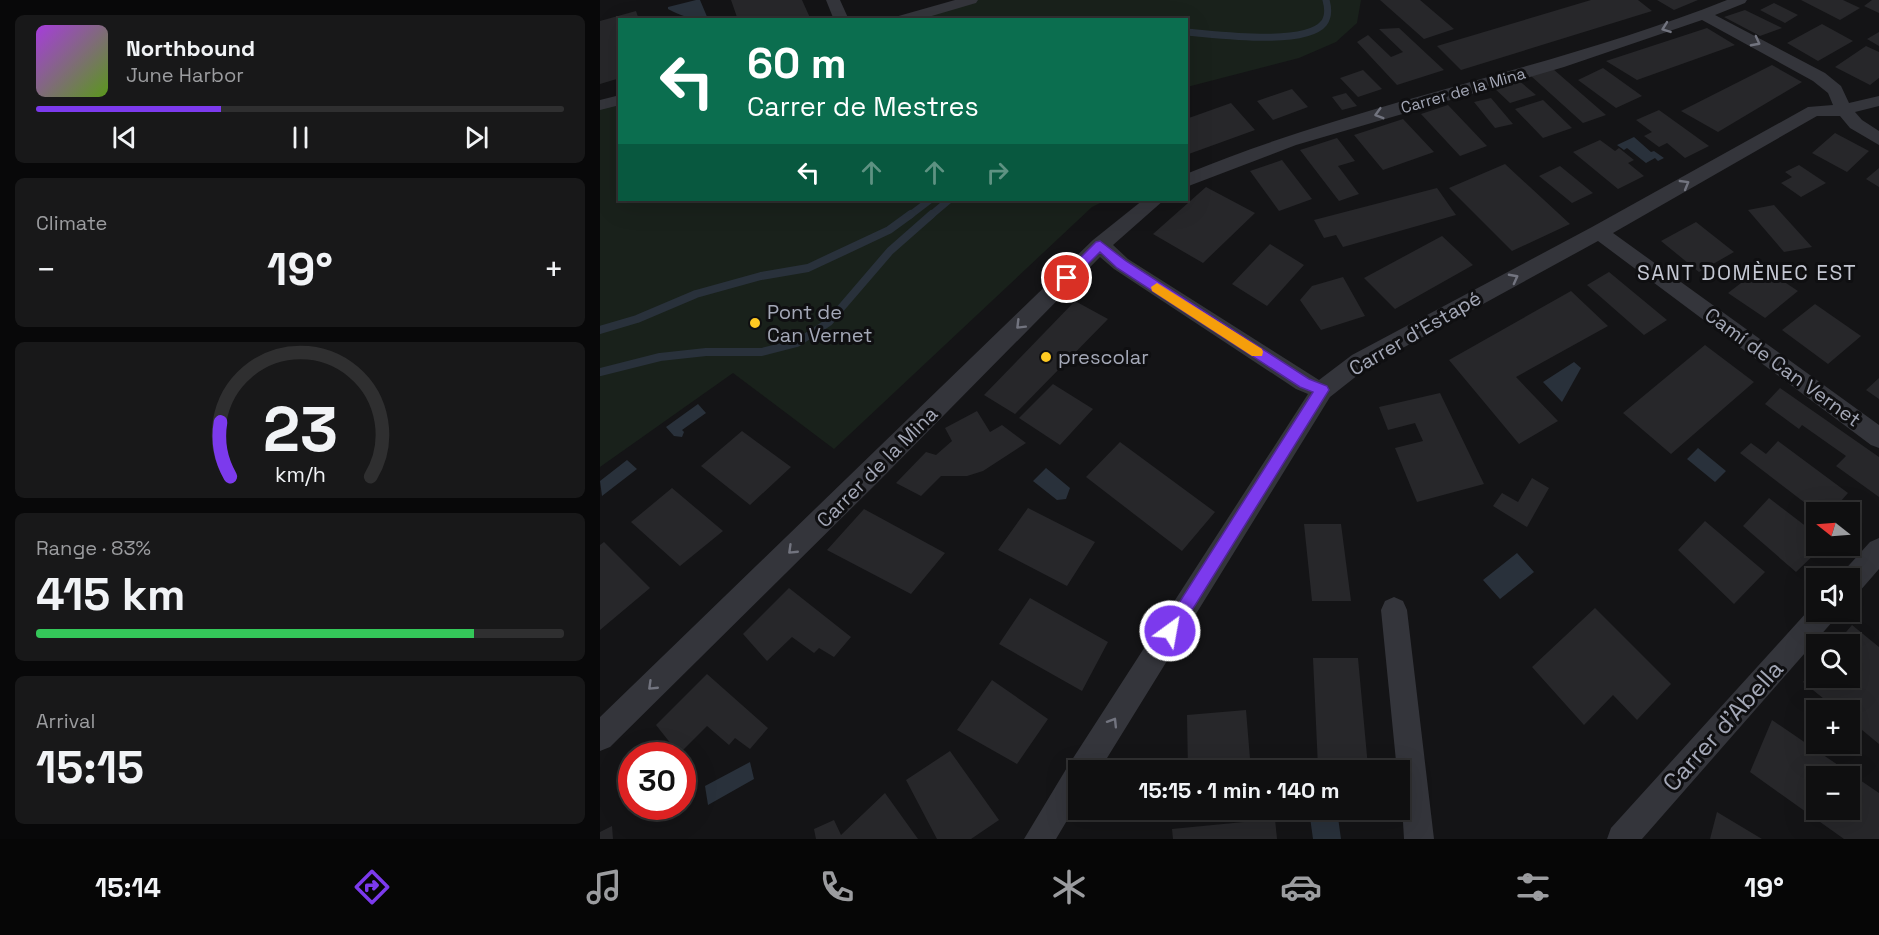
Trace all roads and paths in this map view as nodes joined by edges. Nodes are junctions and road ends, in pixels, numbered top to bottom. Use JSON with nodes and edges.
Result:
{"nodes":[{"id":1,"x":833,"y":0,"type":"edge"},
{"id":2,"x":946,"y":0,"type":"edge"},
{"id":3,"x":971,"y":0,"type":"edge"},
{"id":4,"x":1740,"y":0,"type":"edge"},
{"id":5,"x":1704,"y":15,"type":"junction"},
{"id":6,"x":841,"y":18,"type":"edge"},
{"id":7,"x":903,"y":18,"type":"edge"},
{"id":8,"x":905,"y":18,"type":"edge"},
{"id":9,"x":618,"y":100,"type":"edge"},
{"id":10,"x":1879,"y":101,"type":"edge"},
{"id":11,"x":600,"y":105,"type":"edge"},
{"id":12,"x":1844,"y":110,"type":"junction"},
{"id":13,"x":1879,"y":139,"type":"edge"},
{"id":14,"x":1188,"y":180,"type":"edge"},
{"id":15,"x":1154,"y":201,"type":"edge"},
{"id":16,"x":1599,"y":232,"type":"junction"},
{"id":17,"x":1100,"y":245,"type":"junction"},
{"id":18,"x":1322,"y":390,"type":"junction"},
{"id":19,"x":1879,"y":438,"type":"edge"},
{"id":20,"x":1879,"y":550,"type":"edge"},
{"id":21,"x":1860,"y":572,"type":"edge"},
{"id":22,"x":1394,"y":610,"type":"dead end"},
{"id":23,"x":1815,"y":622,"type":"edge"},
{"id":24,"x":600,"y":737,"type":"edge"},
{"id":25,"x":1089,"y":760,"type":"edge"},
{"id":26,"x":1068,"y":792,"type":"edge"},
{"id":27,"x":1039,"y":839,"type":"edge"},
{"id":28,"x":1419,"y":839,"type":"edge"},
{"id":29,"x":1622,"y":839,"type":"edge"}],
"edges":[{"from":1,"to":6,"type":"street"},
{"from":2,"to":7,"type":"street"},
{"from":3,"to":8,"type":"street"},
{"from":4,"to":5,"type":"street","name":"Carrer de la Mina"},
{"from":5,"to":12,"type":"street","one_way":true},
{"from":5,"to":14,"type":"street","name":"Carrer de la Mina","one_way":true},
{"from":9,"to":11,"type":"street"},
{"from":10,"to":12,"type":"street","name":"Carrer d'Estapé"},
{"from":12,"to":13,"type":"street"},
{"from":16,"to":12,"type":"street","name":"Carrer d'Estapé","one_way":true},
{"from":15,"to":17,"type":"street","name":"Carrer de la Mina"},
{"from":18,"to":16,"type":"street","name":"Carrer d'Estapé","one_way":true},
{"from":16,"to":19,"type":"street","name":"Camí de Can Vernet"},
{"from":17,"to":18,"type":"street"},
{"from":17,"to":24,"type":"street","name":"Carrer de la Mina","one_way":true},
{"from":25,"to":18,"type":"street","name":"Carrer d'Estapé","one_way":true},
{"from":20,"to":21,"type":"street"},
{"from":22,"to":28,"type":"street"},
{"from":23,"to":29,"type":"street","name":"Carrer d'Abella"},
{"from":26,"to":27,"type":"street"}]}
